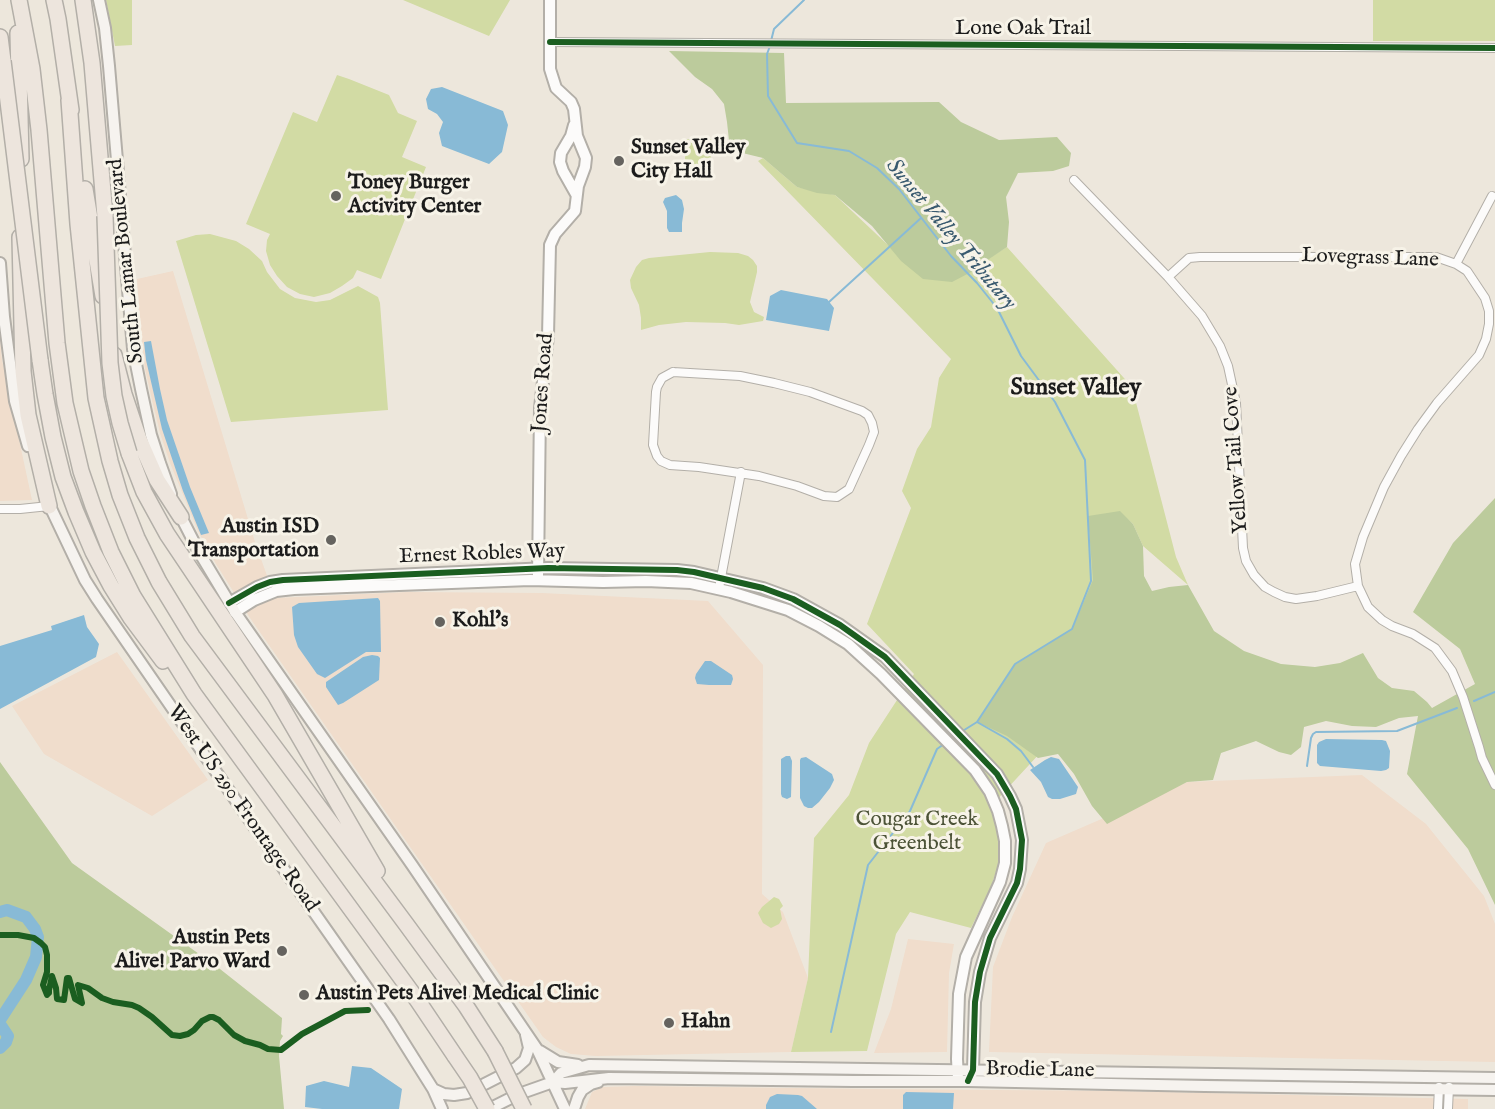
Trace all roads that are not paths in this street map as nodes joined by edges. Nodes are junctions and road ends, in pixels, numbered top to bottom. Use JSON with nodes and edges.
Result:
{"nodes":[{"id":1,"x":19,"y":0,"type":"edge"},
{"id":2,"x":54,"y":0,"type":"edge"},
{"id":3,"x":83,"y":0,"type":"edge"},
{"id":4,"x":99,"y":0,"type":"edge"},
{"id":5,"x":550,"y":0,"type":"edge"},
{"id":6,"x":0,"y":37,"type":"edge"},
{"id":7,"x":550,"y":42,"type":"junction"},
{"id":8,"x":1495,"y":48,"type":"edge"},
{"id":9,"x":69,"y":100,"type":"junction"},
{"id":10,"x":576,"y":119,"type":"junction"},
{"id":11,"x":1074,"y":180,"type":"dead end"},
{"id":12,"x":576,"y":194,"type":"junction"},
{"id":13,"x":1492,"y":196,"type":"dead end"},
{"id":14,"x":0,"y":262,"type":"edge"},
{"id":15,"x":1456,"y":264,"type":"junction"},
{"id":16,"x":1168,"y":277,"type":"junction"},
{"id":17,"x":741,"y":472,"type":"junction"},
{"id":18,"x":49,"y":506,"type":"junction"},
{"id":19,"x":0,"y":509,"type":"edge"},
{"id":20,"x":181,"y":518,"type":"junction"},
{"id":21,"x":538,"y":575,"type":"junction"},
{"id":22,"x":720,"y":584,"type":"junction"},
{"id":23,"x":1358,"y":586,"type":"junction"},
{"id":24,"x":232,"y":608,"type":"junction"},
{"id":25,"x":194,"y":694,"type":"junction"},
{"id":26,"x":1495,"y":785,"type":"edge"},
{"id":27,"x":406,"y":924,"type":"junction"},
{"id":28,"x":524,"y":1028,"type":"junction"},
{"id":29,"x":537,"y":1049,"type":"junction"},
{"id":30,"x":455,"y":1056,"type":"junction"},
{"id":31,"x":589,"y":1065,"type":"junction"},
{"id":32,"x":812,"y":1068,"type":"junction"},
{"id":33,"x":958,"y":1070,"type":"junction"},
{"id":34,"x":973,"y":1070,"type":"junction"},
{"id":35,"x":1204,"y":1073,"type":"junction"},
{"id":36,"x":1251,"y":1074,"type":"junction"},
{"id":37,"x":1444,"y":1076,"type":"junction"},
{"id":38,"x":609,"y":1078,"type":"junction"},
{"id":39,"x":1495,"y":1078,"type":"edge"},
{"id":40,"x":759,"y":1079,"type":"junction"},
{"id":41,"x":964,"y":1081,"type":"junction"},
{"id":42,"x":553,"y":1082,"type":"junction"},
{"id":43,"x":1150,"y":1084,"type":"junction"},
{"id":44,"x":1200,"y":1085,"type":"junction"},
{"id":45,"x":433,"y":1089,"type":"junction"},
{"id":46,"x":1444,"y":1089,"type":"junction"},
{"id":47,"x":1495,"y":1090,"type":"edge"},
{"id":48,"x":442,"y":1109,"type":"edge"},
{"id":49,"x":477,"y":1109,"type":"edge"},
{"id":50,"x":488,"y":1109,"type":"edge"},
{"id":51,"x":524,"y":1109,"type":"edge"},
{"id":52,"x":565,"y":1109,"type":"edge"},
{"id":53,"x":574,"y":1109,"type":"edge"},
{"id":54,"x":1438,"y":1109,"type":"edge"},
{"id":55,"x":1448,"y":1109,"type":"edge"}],
"edges":[{"from":1,"to":18,"type":"highway"},
{"from":1,"to":25,"type":"highway"},
{"from":2,"to":9,"type":"highway"},
{"from":3,"to":27,"type":"highway","bridge":true},
{"from":4,"to":20,"type":"main road","name":"South Lamar Boulevard"},
{"from":5,"to":7,"type":"street","name":"Jones Road"},
{"from":6,"to":25,"type":"highway","bridge":true},
{"from":7,"to":8,"type":"street","name":"Lone Oak Trail"},
{"from":7,"to":10,"type":"street","name":"Jones Road"},
{"from":9,"to":20,"type":"highway"},
{"from":9,"to":27,"type":"highway"},
{"from":10,"to":12,"type":"street","name":"Jones Road"},
{"from":10,"to":12,"type":"street"},
{"from":11,"to":16,"type":"street","name":"Yellow Tail Cove"},
{"from":12,"to":21,"type":"street","name":"Jones Road"},
{"from":13,"to":15,"type":"street"},
{"from":14,"to":18,"type":"main road"},
{"from":15,"to":16,"type":"street","name":"Lovegrass Lane"},
{"from":15,"to":23,"type":"street","name":"Lovegrass Lane"},
{"from":16,"to":23,"type":"street","name":"Yellow Tail Cove"},
{"from":17,"to":17,"type":"street"},
{"from":17,"to":22,"type":"street"},
{"from":18,"to":19,"type":"street"},
{"from":18,"to":45,"type":"main road","name":"West US 290 Frontage Road"},
{"from":20,"to":24,"type":"main road"},
{"from":21,"to":22,"type":"street","name":"Ernest Robles Way"},
{"from":21,"to":24,"type":"street","name":"Ernest Robles Way"},
{"from":22,"to":33,"type":"street","name":"Ernest Robles Way"},
{"from":22,"to":34,"type":"street","name":"Ernest Robles Way"},
{"from":23,"to":26,"type":"street","name":"Lovegrass Lane"},
{"from":24,"to":28,"type":"main road"},
{"from":25,"to":30,"type":"highway"},
{"from":27,"to":51,"type":"highway","bridge":true},
{"from":28,"to":29,"type":"main road"},
{"from":28,"to":45,"type":"main road"},
{"from":29,"to":31,"type":"main road"},
{"from":29,"to":42,"type":"main road"},
{"from":30,"to":49,"type":"highway","bridge":true},
{"from":30,"to":50,"type":"highway","bridge":true},
{"from":31,"to":32,"type":"main road","name":"Brodie Lane"},
{"from":31,"to":42,"type":"main road","name":"Brodie Lane"},
{"from":32,"to":33,"type":"main road","name":"Brodie Lane"},
{"from":32,"to":40,"type":"main road"},
{"from":33,"to":34,"type":"main road","name":"Brodie Lane"},
{"from":33,"to":41,"type":"street","name":"Ernest Robles Way"},
{"from":34,"to":35,"type":"main road","name":"Brodie Lane"},
{"from":34,"to":41,"type":"street","name":"Ernest Robles Way"},
{"from":35,"to":36,"type":"main road","name":"Brodie Lane"},
{"from":35,"to":43,"type":"main road"},
{"from":36,"to":37,"type":"main road","name":"Brodie Lane"},
{"from":36,"to":44,"type":"main road"},
{"from":37,"to":39,"type":"main road","name":"Brodie Lane"},
{"from":37,"to":46,"type":"street"},
{"from":38,"to":40,"type":"main road","name":"Brodie Lane"},
{"from":38,"to":42,"type":"main road","name":"Brodie Lane"},
{"from":38,"to":53,"type":"main road"},
{"from":40,"to":41,"type":"main road","name":"Brodie Lane"},
{"from":41,"to":43,"type":"main road","name":"Brodie Lane"},
{"from":42,"to":50,"type":"main road","name":"Brodie Lane"},
{"from":42,"to":52,"type":"main road"},
{"from":43,"to":44,"type":"main road","name":"Brodie Lane"},
{"from":44,"to":46,"type":"main road","name":"Brodie Lane"},
{"from":45,"to":48,"type":"main road","name":"West US 290 Frontage Road"},
{"from":46,"to":47,"type":"main road","name":"Brodie Lane"},
{"from":46,"to":54,"type":"street"},
{"from":46,"to":55,"type":"street"}]}
